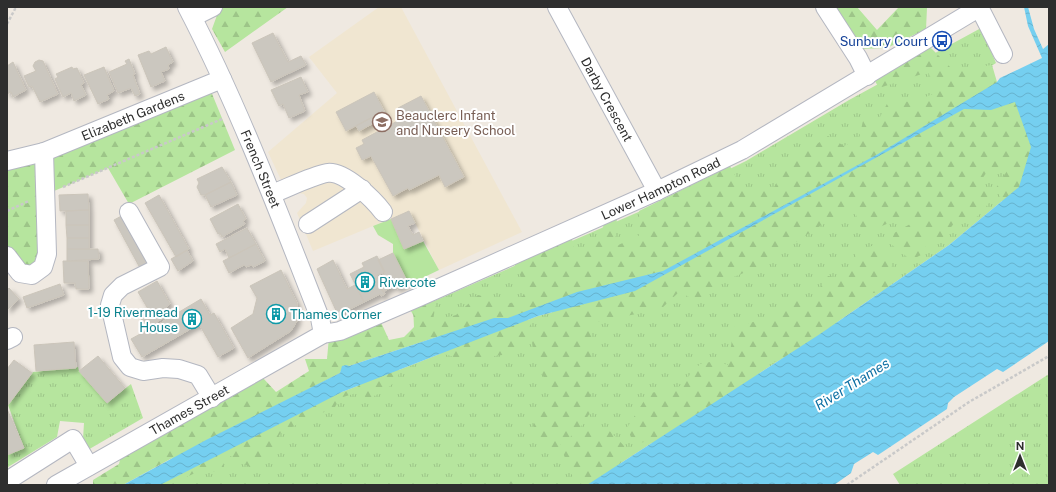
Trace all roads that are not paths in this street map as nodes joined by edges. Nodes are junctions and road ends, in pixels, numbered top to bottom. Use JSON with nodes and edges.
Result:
{"nodes":[{"id":1,"x":212,"y":7,"type":"edge"},
{"id":2,"x":557,"y":7,"type":"edge"},
{"id":3,"x":825,"y":7,"type":"edge"},
{"id":4,"x":980,"y":7,"type":"edge"},
{"id":5,"x":190,"y":12,"type":"edge"},
{"id":6,"x":1003,"y":54,"type":"dead end"},
{"id":7,"x":867,"y":76,"type":"junction"},
{"id":8,"x":222,"y":79,"type":"junction"},
{"id":9,"x":44,"y":152,"type":"junction"},
{"id":10,"x":7,"y":161,"type":"edge"},
{"id":11,"x":362,"y":189,"type":"junction"},
{"id":12,"x":657,"y":191,"type":"junction"},
{"id":13,"x":272,"y":194,"type":"junction"},
{"id":14,"x":129,"y":212,"type":"dead end"},
{"id":15,"x":383,"y":212,"type":"dead end"},
{"id":16,"x":308,"y":224,"type":"dead end"},
{"id":17,"x":7,"y":256,"type":"edge"},
{"id":18,"x":323,"y":334,"type":"junction"},
{"id":19,"x":212,"y":398,"type":"junction"},
{"id":20,"x":89,"y":466,"type":"junction"},
{"id":21,"x":7,"y":481,"type":"edge"},
{"id":22,"x":56,"y":485,"type":"edge"}],
"edges":[{"from":1,"to":5,"type":"street"},
{"from":2,"to":12,"type":"street","name":"Darby Crescent"},
{"from":3,"to":7,"type":"street"},
{"from":4,"to":6,"type":"street"},
{"from":4,"to":7,"type":"street","name":"Lower Hampton Road"},
{"from":5,"to":8,"type":"street","name":"French Street"},
{"from":7,"to":12,"type":"street","name":"Lower Hampton Road"},
{"from":8,"to":9,"type":"street","name":"Elizabeth Gardens"},
{"from":8,"to":13,"type":"street","name":"French Street"},
{"from":9,"to":10,"type":"street","name":"Elizabeth Gardens"},
{"from":9,"to":17,"type":"street"},
{"from":11,"to":13,"type":"street"},
{"from":11,"to":15,"type":"street"},
{"from":11,"to":16,"type":"street"},
{"from":12,"to":18,"type":"street","name":"Lower Hampton Road"},
{"from":13,"to":18,"type":"street","name":"French Street"},
{"from":14,"to":19,"type":"street"},
{"from":18,"to":19,"type":"street","name":"Thames Street"},
{"from":19,"to":20,"type":"street","name":"Thames Street"},
{"from":20,"to":21,"type":"street"},
{"from":20,"to":22,"type":"street","name":"Thames Street"}]}
